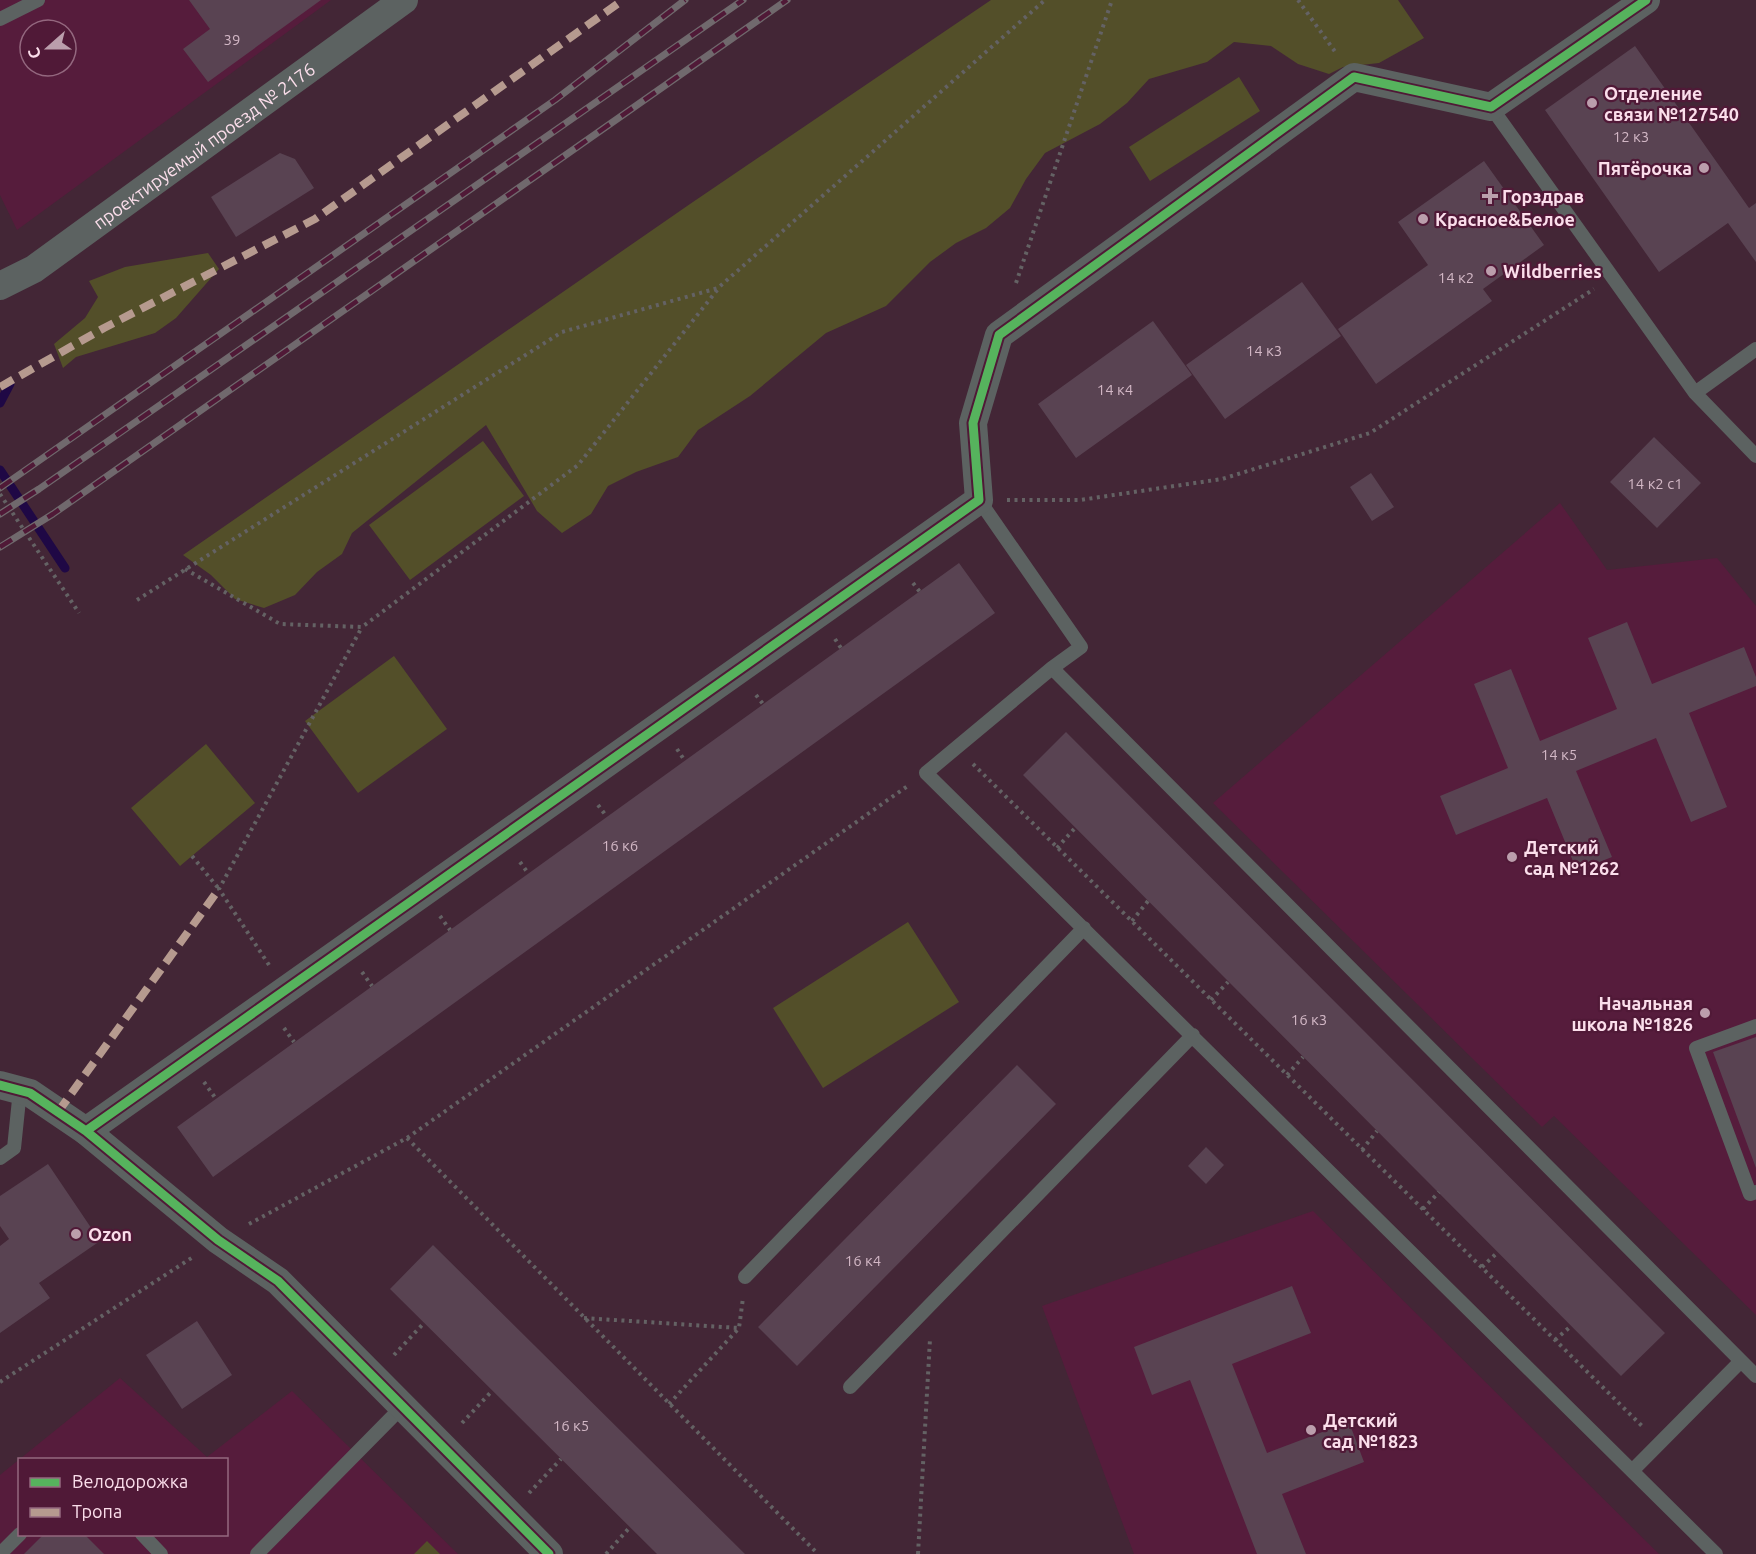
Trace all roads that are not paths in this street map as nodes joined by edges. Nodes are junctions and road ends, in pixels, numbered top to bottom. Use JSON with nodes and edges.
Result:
{"nodes":[{"id":1,"x":38,"y":0,"type":"edge"},
{"id":2,"x":404,"y":0,"type":"edge"},
{"id":3,"x":1646,"y":0,"type":"edge"},
{"id":4,"x":0,"y":19,"type":"edge"},
{"id":5,"x":1491,"y":107,"type":"junction"},
{"id":6,"x":0,"y":286,"type":"edge"},
{"id":7,"x":1756,"y":349,"type":"edge"},
{"id":8,"x":1695,"y":393,"type":"junction"},
{"id":9,"x":1756,"y":456,"type":"edge"},
{"id":10,"x":979,"y":500,"type":"junction"},
{"id":11,"x":1052,"y":668,"type":"junction"},
{"id":12,"x":1084,"y":928,"type":"junction"},
{"id":13,"x":1756,"y":1026,"type":"edge"},
{"id":14,"x":1193,"y":1035,"type":"junction"},
{"id":15,"x":10,"y":1088,"type":"edge"},
{"id":16,"x":86,"y":1131,"type":"junction"},
{"id":17,"x":0,"y":1158,"type":"edge"},
{"id":18,"x":1756,"y":1192,"type":"edge"},
{"id":19,"x":746,"y":1276,"type":"road end"},
{"id":20,"x":1741,"y":1361,"type":"junction"},
{"id":21,"x":1756,"y":1376,"type":"edge"},
{"id":22,"x":850,"y":1387,"type":"dead end"},
{"id":23,"x":402,"y":1407,"type":"junction"},
{"id":24,"x":1632,"y":1471,"type":"junction"},
{"id":25,"x":18,"y":1536,"type":"edge"},
{"id":26,"x":144,"y":1536,"type":"edge"},
{"id":27,"x":0,"y":1554,"type":"edge"},
{"id":28,"x":161,"y":1554,"type":"edge"},
{"id":29,"x":257,"y":1554,"type":"edge"},
{"id":30,"x":549,"y":1554,"type":"edge"},
{"id":31,"x":1716,"y":1554,"type":"edge"}],
"edges":[{"from":1,"to":4,"type":"lane"},
{"from":2,"to":6,"type":"street","name":"проектируемый проезд № 2176"},
{"from":3,"to":5,"type":"street"},
{"from":5,"to":8,"type":"lane"},
{"from":5,"to":10,"type":"street"},
{"from":7,"to":8,"type":"lane"},
{"from":8,"to":9,"type":"lane"},
{"from":10,"to":11,"type":"lane"},
{"from":10,"to":16,"type":"street"},
{"from":11,"to":12,"type":"lane"},
{"from":11,"to":20,"type":"lane"},
{"from":12,"to":14,"type":"lane"},
{"from":12,"to":19,"type":"lane"},
{"from":13,"to":18,"type":"lane"},
{"from":14,"to":22,"type":"lane"},
{"from":14,"to":24,"type":"lane"},
{"from":15,"to":16,"type":"street"},
{"from":15,"to":17,"type":"lane"},
{"from":16,"to":23,"type":"street"},
{"from":20,"to":21,"type":"lane"},
{"from":20,"to":24,"type":"lane"},
{"from":23,"to":29,"type":"lane"},
{"from":23,"to":30,"type":"street"},
{"from":24,"to":31,"type":"lane"},
{"from":25,"to":27,"type":"lane"},
{"from":26,"to":28,"type":"lane"}]}
